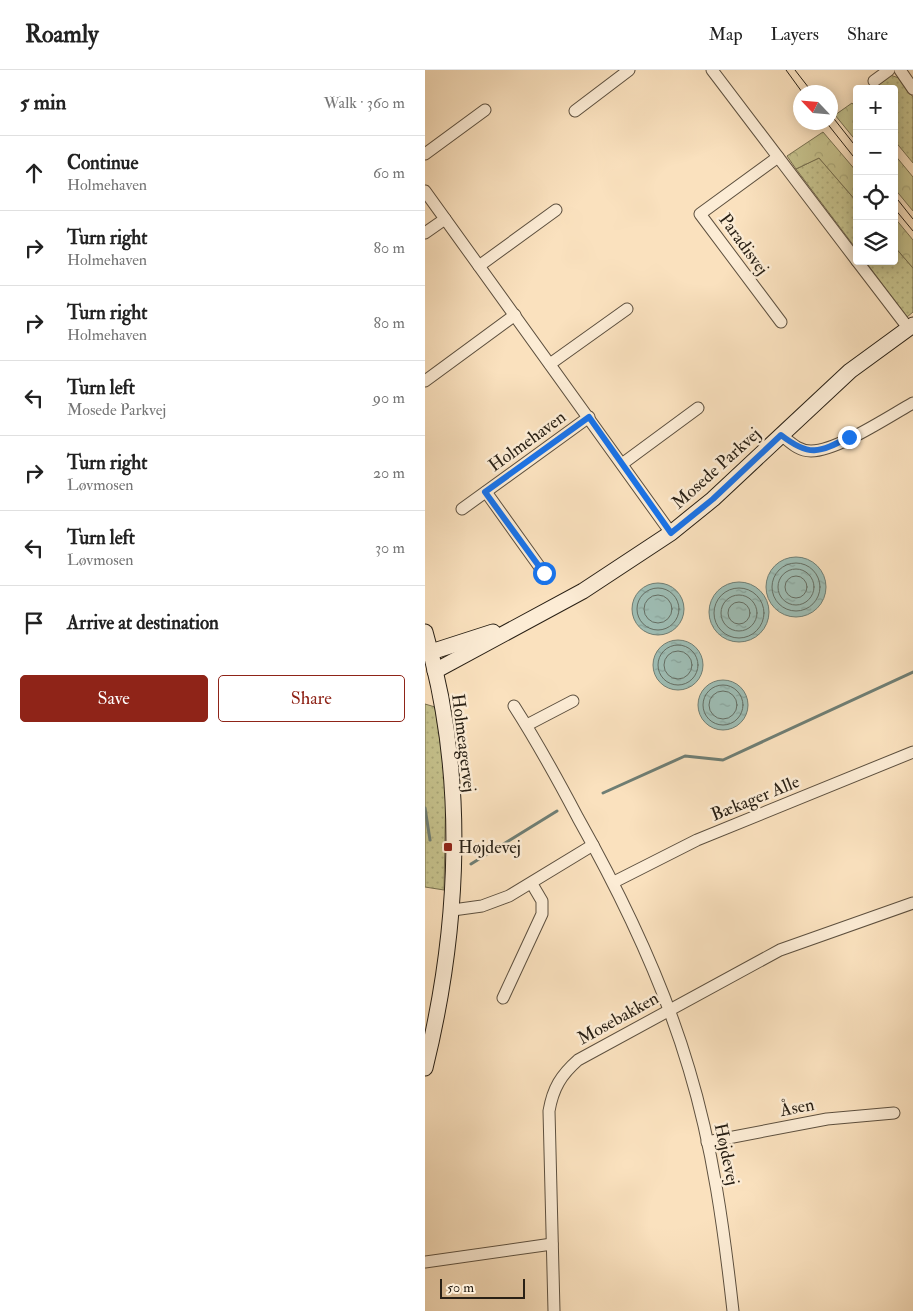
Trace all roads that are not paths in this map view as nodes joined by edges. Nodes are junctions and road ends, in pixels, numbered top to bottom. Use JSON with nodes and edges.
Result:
{"nodes":[{"id":1,"x":629,"y":70,"type":"edge"},
{"id":2,"x":712,"y":70,"type":"edge"},
{"id":3,"x":889,"y":70,"type":"edge"},
{"id":4,"x":899,"y":70,"type":"edge"},
{"id":5,"x":874,"y":81,"type":"dead end"},
{"id":6,"x":913,"y":89,"type":"edge"},
{"id":7,"x":485,"y":110,"type":"dead end"},
{"id":8,"x":575,"y":111,"type":"dead end"},
{"id":9,"x":425,"y":154,"type":"edge"},
{"id":10,"x":778,"y":157,"type":"junction"},
{"id":11,"x":425,"y":191,"type":"edge"},
{"id":12,"x":556,"y":210,"type":"dead end"},
{"id":13,"x":445,"y":219,"type":"junction"},
{"id":14,"x":425,"y":233,"type":"edge"},
{"id":15,"x":853,"y":256,"type":"edge"},
{"id":16,"x":860,"y":265,"type":"edge"},
{"id":17,"x":479,"y":266,"type":"junction"},
{"id":18,"x":627,"y":309,"type":"dead end"},
{"id":19,"x":515,"y":315,"type":"junction"},
{"id":20,"x":781,"y":322,"type":"dead end"},
{"id":21,"x":911,"y":327,"type":"edge"},
{"id":22,"x":550,"y":364,"type":"junction"},
{"id":23,"x":425,"y":381,"type":"edge"},
{"id":24,"x":913,"y":403,"type":"edge"},
{"id":25,"x":698,"y":408,"type":"dead end"},
{"id":26,"x":589,"y":417,"type":"junction"},
{"id":27,"x":781,"y":435,"type":"junction"},
{"id":28,"x":622,"y":464,"type":"junction"},
{"id":29,"x":485,"y":492,"type":"junction"},
{"id":30,"x":462,"y":509,"type":"dead end"},
{"id":31,"x":671,"y":533,"type":"junction"},
{"id":32,"x":544,"y":573,"type":"dead end"},
{"id":33,"x":425,"y":632,"type":"edge"},
{"id":34,"x":431,"y":670,"type":"edge"},
{"id":35,"x":573,"y":701,"type":"dead end"},
{"id":36,"x":514,"y":706,"type":"dead end"},
{"id":37,"x":527,"y":725,"type":"junction"},
{"id":38,"x":913,"y":752,"type":"edge"},
{"id":39,"x":593,"y":845,"type":"junction"},
{"id":40,"x":614,"y":882,"type":"junction"},
{"id":41,"x":532,"y":884,"type":"junction"},
{"id":42,"x":913,"y":903,"type":"edge"},
{"id":43,"x":453,"y":910,"type":"junction"},
{"id":44,"x":503,"y":998,"type":"dead end"},
{"id":45,"x":670,"y":1009,"type":"junction"},
{"id":46,"x":425,"y":1068,"type":"edge"},
{"id":47,"x":894,"y":1113,"type":"dead end"},
{"id":48,"x":707,"y":1142,"type":"junction"},
{"id":49,"x":552,"y":1244,"type":"junction"},
{"id":50,"x":425,"y":1262,"type":"edge"},
{"id":51,"x":554,"y":1311,"type":"edge"},
{"id":52,"x":733,"y":1311,"type":"edge"}],
"edges":[{"from":1,"to":8,"type":"street"},
{"from":2,"to":10,"type":"street"},
{"from":3,"to":5,"type":"street"},
{"from":4,"to":6,"type":"street"},
{"from":7,"to":9,"type":"street"},
{"from":10,"to":15,"type":"street"},
{"from":10,"to":20,"type":"street","name":"Paradisvej"},
{"from":11,"to":13,"type":"street","name":"Holmehaven"},
{"from":12,"to":17,"type":"street"},
{"from":13,"to":14,"type":"street"},
{"from":13,"to":17,"type":"street","name":"Holmehaven"},
{"from":16,"to":21,"type":"street"},
{"from":17,"to":19,"type":"street","name":"Holmehaven"},
{"from":18,"to":22,"type":"street"},
{"from":19,"to":22,"type":"street","name":"Holmehaven"},
{"from":19,"to":23,"type":"street"},
{"from":21,"to":27,"type":"street","name":"Mosede Parkvej"},
{"from":22,"to":26,"type":"street","name":"Holmehaven"},
{"from":24,"to":27,"type":"street"},
{"from":25,"to":28,"type":"street"},
{"from":26,"to":28,"type":"street","name":"Holmehaven"},
{"from":26,"to":29,"type":"street","name":"Holmehaven"},
{"from":27,"to":31,"type":"street","name":"Mosede Parkvej"},
{"from":28,"to":31,"type":"street","name":"Holmehaven"},
{"from":29,"to":30,"type":"street","name":"Holmehaven"},
{"from":29,"to":32,"type":"street","name":"Holmehaven"},
{"from":31,"to":34,"type":"street","name":"Mosede Parkvej"},
{"from":33,"to":34,"type":"street","name":"Holmeagervej"},
{"from":34,"to":43,"type":"street","name":"Holmeagervej"},
{"from":35,"to":37,"type":"street"},
{"from":36,"to":37,"type":"street","name":"Højdevej"},
{"from":37,"to":39,"type":"street","name":"Højdevej"},
{"from":38,"to":40,"type":"street","name":"Bækager Alle"},
{"from":39,"to":40,"type":"street","name":"Højdevej"},
{"from":39,"to":41,"type":"street"},
{"from":40,"to":45,"type":"street","name":"Højdevej"},
{"from":41,"to":43,"type":"street"},
{"from":41,"to":44,"type":"street"},
{"from":42,"to":45,"type":"street","name":"Mosebakken"},
{"from":43,"to":46,"type":"street","name":"Holmeagervej"},
{"from":45,"to":48,"type":"street","name":"Højdevej"},
{"from":45,"to":49,"type":"street","name":"Mosebakken"},
{"from":47,"to":48,"type":"street","name":"Åsen"},
{"from":48,"to":52,"type":"street","name":"Højdevej"},
{"from":49,"to":50,"type":"street"},
{"from":49,"to":51,"type":"street","name":"Mosebakken"}]}
